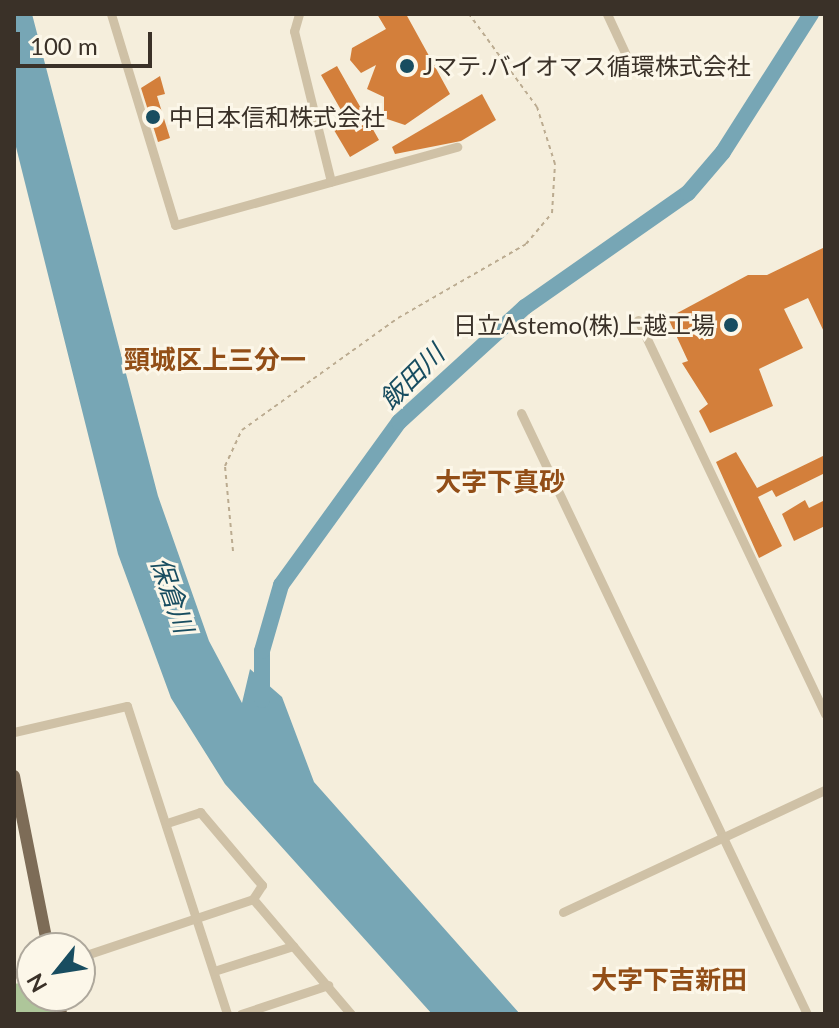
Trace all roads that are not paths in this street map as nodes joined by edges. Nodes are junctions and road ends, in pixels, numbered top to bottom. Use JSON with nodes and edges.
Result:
{"nodes":[{"id":1,"x":111,"y":14,"type":"edge"},
{"id":2,"x":299,"y":14,"type":"edge"},
{"id":3,"x":607,"y":14,"type":"edge"},
{"id":4,"x":627,"y":57,"type":"dead end"},
{"id":5,"x":457,"y":147,"type":"dead end"},
{"id":6,"x":331,"y":182,"type":"junction"},
{"id":7,"x":638,"y":320,"type":"dead end"},
{"id":8,"x":521,"y":413,"type":"dead end"},
{"id":9,"x":825,"y":714,"type":"edge"},
{"id":10,"x":14,"y":732,"type":"edge"},
{"id":11,"x":14,"y":776,"type":"edge"},
{"id":12,"x":825,"y":790,"type":"edge"},
{"id":13,"x":170,"y":822,"type":"junction"},
{"id":14,"x":723,"y":836,"type":"junction"},
{"id":15,"x":253,"y":899,"type":"junction"},
{"id":16,"x":563,"y":912,"type":"dead end"},
{"id":17,"x":200,"y":922,"type":"junction"},
{"id":18,"x":45,"y":932,"type":"edge"},
{"id":19,"x":293,"y":946,"type":"junction"},
{"id":20,"x":96,"y":952,"type":"edge"},
{"id":21,"x":214,"y":971,"type":"junction"},
{"id":22,"x":328,"y":985,"type":"junction"},
{"id":23,"x":227,"y":1014,"type":"edge"},
{"id":24,"x":241,"y":1014,"type":"edge"},
{"id":25,"x":351,"y":1014,"type":"edge"},
{"id":26,"x":807,"y":1014,"type":"edge"}],
"edges":[{"from":1,"to":6,"type":"street"},
{"from":2,"to":6,"type":"street"},
{"from":3,"to":4,"type":"street"},
{"from":5,"to":6,"type":"street"},
{"from":7,"to":9,"type":"street"},
{"from":8,"to":14,"type":"street"},
{"from":10,"to":13,"type":"street"},
{"from":11,"to":18,"type":"main road"},
{"from":12,"to":14,"type":"street"},
{"from":13,"to":15,"type":"street"},
{"from":13,"to":17,"type":"street"},
{"from":14,"to":16,"type":"street"},
{"from":14,"to":26,"type":"street"},
{"from":15,"to":17,"type":"street"},
{"from":15,"to":19,"type":"street"},
{"from":17,"to":20,"type":"street"},
{"from":17,"to":21,"type":"street"},
{"from":19,"to":21,"type":"street"},
{"from":19,"to":22,"type":"street"},
{"from":21,"to":23,"type":"street"},
{"from":22,"to":24,"type":"street"},
{"from":22,"to":25,"type":"street"}]}
